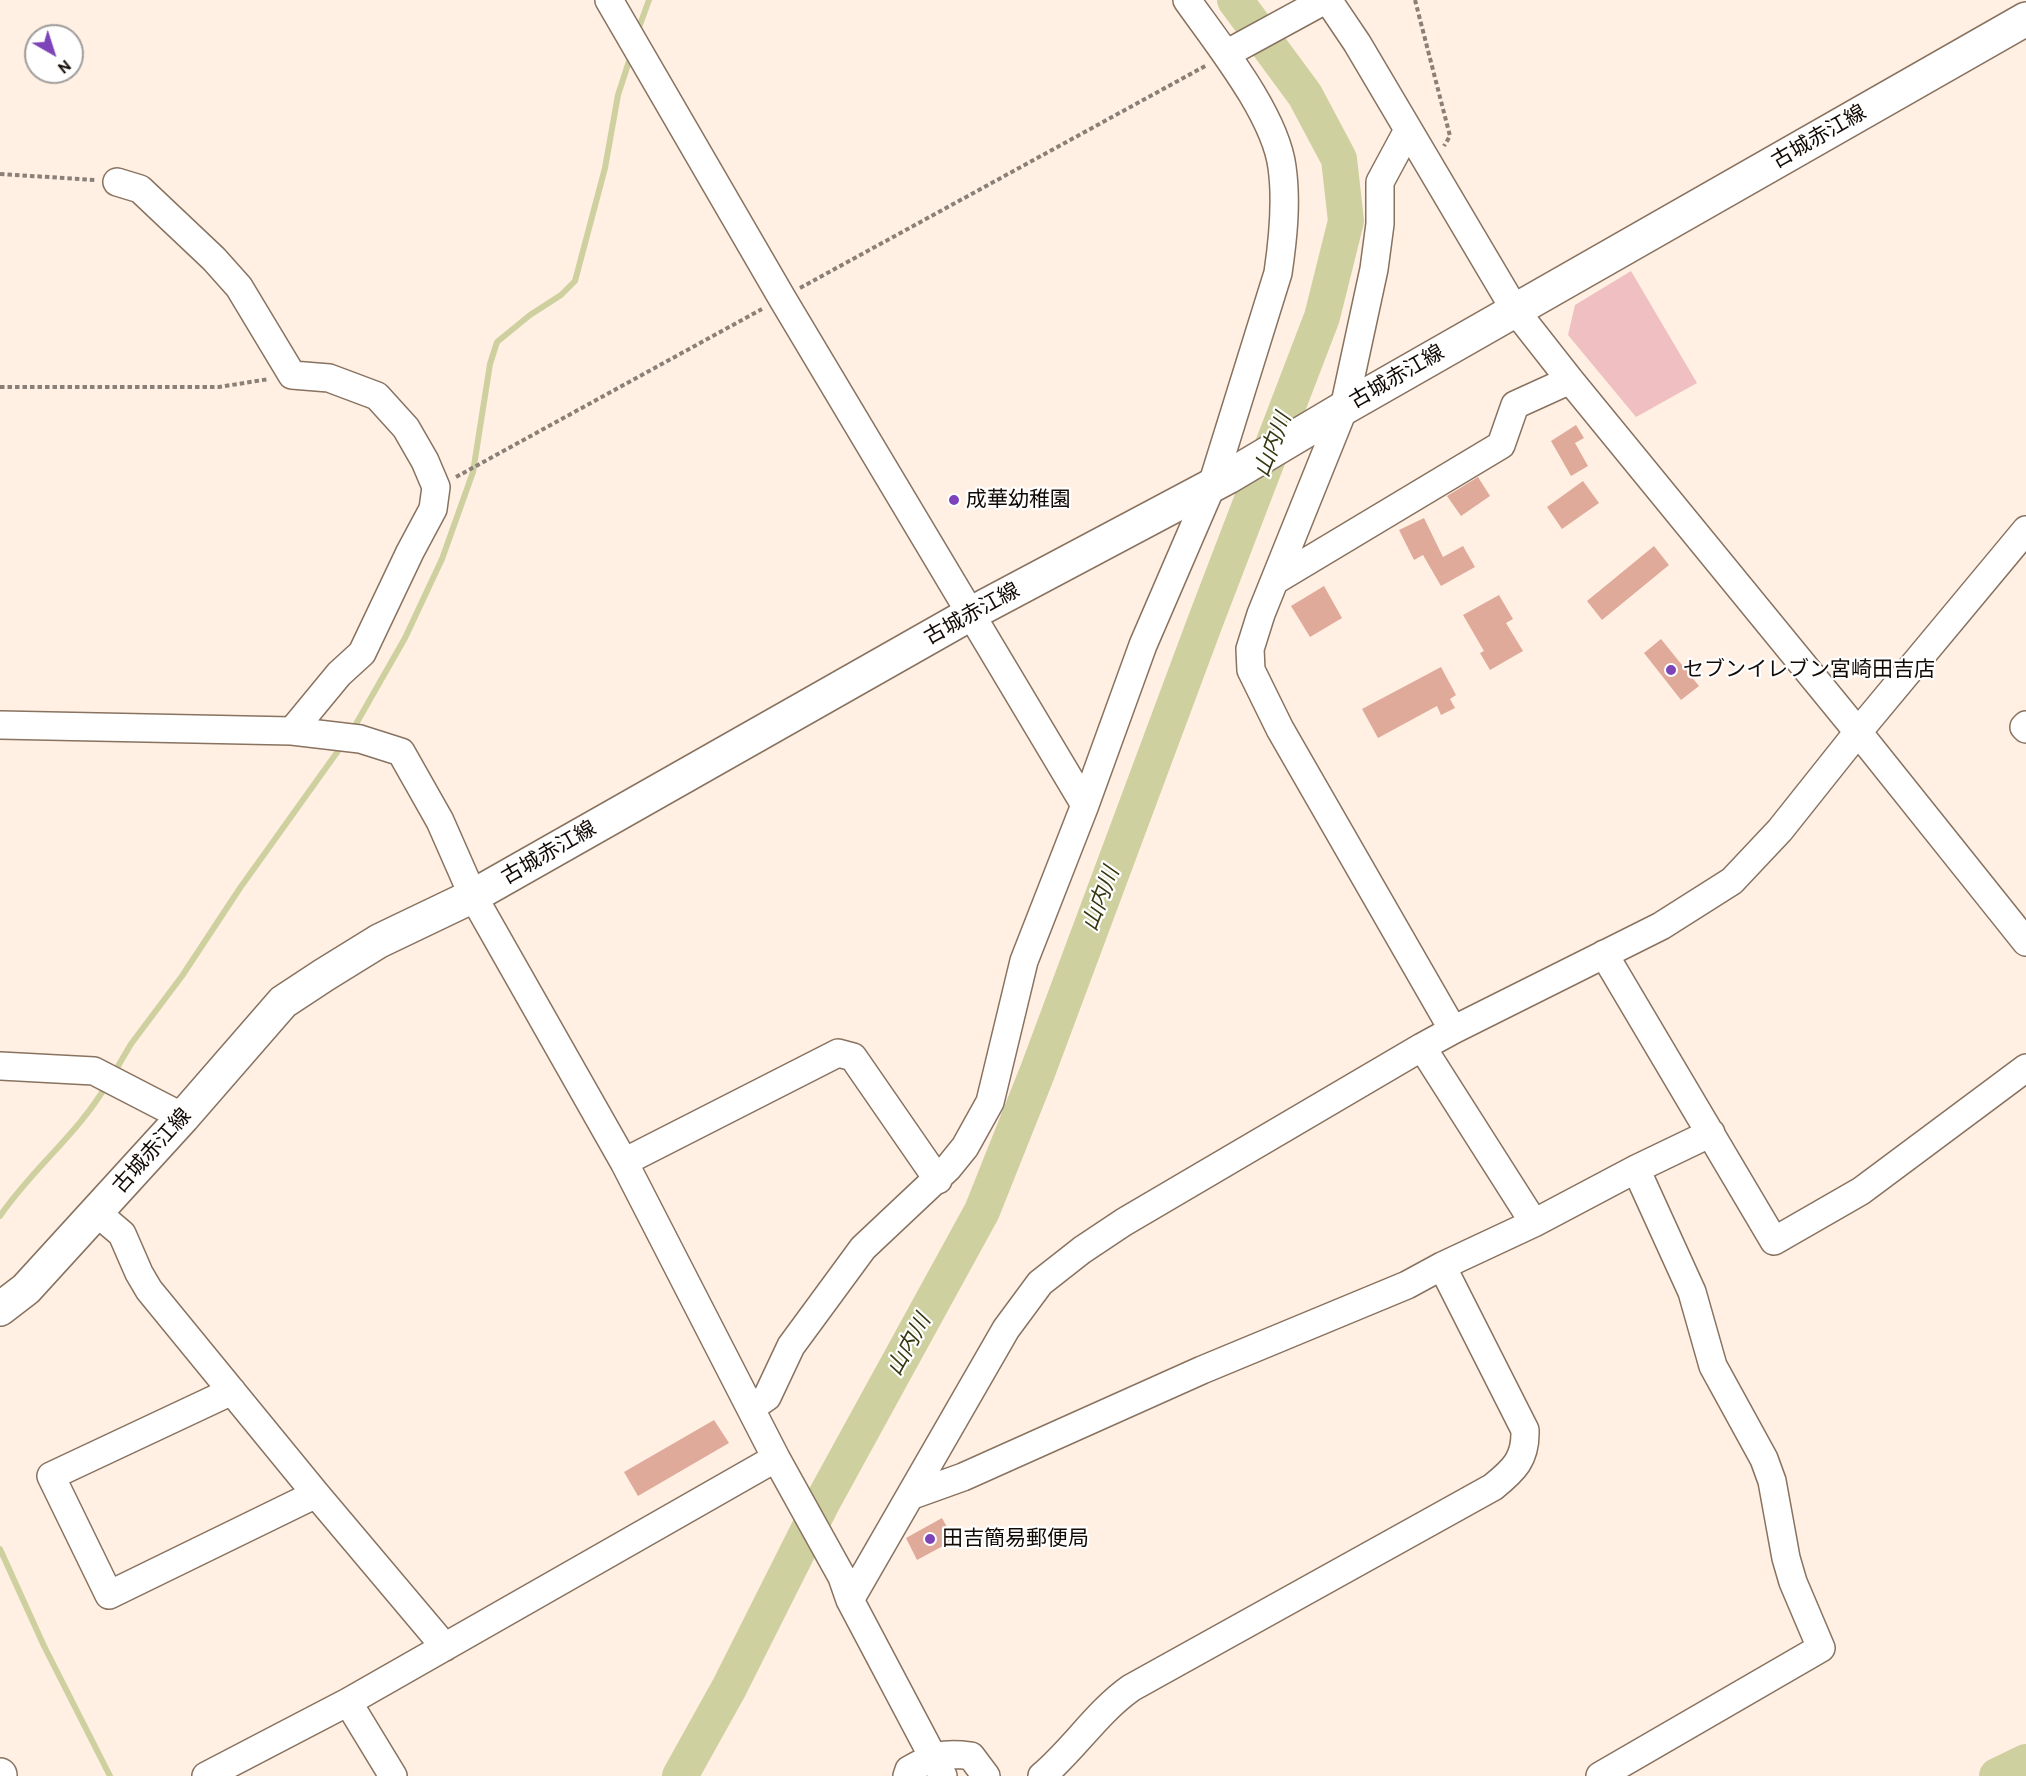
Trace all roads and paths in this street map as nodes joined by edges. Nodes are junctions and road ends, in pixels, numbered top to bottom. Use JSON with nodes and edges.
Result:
{"nodes":[{"id":1,"x":609,"y":0,"type":"edge"},
{"id":2,"x":1187,"y":0,"type":"edge"},
{"id":3,"x":1326,"y":0,"type":"edge"},
{"id":4,"x":1414,"y":0,"type":"edge"},
{"id":5,"x":2026,"y":19,"type":"edge"},
{"id":6,"x":1226,"y":54,"type":"junction"},
{"id":7,"x":1408,"y":130,"type":"junction"},
{"id":8,"x":1430,"y":170,"type":"junction"},
{"id":9,"x":0,"y":174,"type":"edge"},
{"id":10,"x":117,"y":182,"type":"joint"},
{"id":11,"x":782,"y":298,"type":"junction"},
{"id":12,"x":1515,"y":310,"type":"junction"},
{"id":13,"x":292,"y":375,"type":"junction"},
{"id":14,"x":1570,"y":380,"type":"junction"},
{"id":15,"x":0,"y":387,"type":"edge"},
{"id":16,"x":1336,"y":412,"type":"junction"},
{"id":17,"x":1220,"y":481,"type":"junction"},
{"id":18,"x":436,"y":487,"type":"junction"},
{"id":19,"x":2026,"y":530,"type":"edge"},
{"id":20,"x":1276,"y":580,"type":"junction"},
{"id":21,"x":972,"y":613,"type":"junction"},
{"id":22,"x":0,"y":725,"type":"edge"},
{"id":23,"x":292,"y":731,"type":"junction"},
{"id":24,"x":1858,"y":732,"type":"junction"},
{"id":25,"x":1085,"y":805,"type":"junction"},
{"id":26,"x":473,"y":896,"type":"junction"},
{"id":27,"x":2026,"y":942,"type":"edge"},
{"id":28,"x":1604,"y":954,"type":"junction"},
{"id":29,"x":1453,"y":1030,"type":"junction"},
{"id":30,"x":1422,"y":1047,"type":"junction"},
{"id":31,"x":0,"y":1066,"type":"edge"},
{"id":32,"x":2026,"y":1068,"type":"edge"},
{"id":33,"x":183,"y":1117,"type":"junction"},
{"id":34,"x":1710,"y":1133,"type":"junction"},
{"id":35,"x":624,"y":1162,"type":"junction"},
{"id":36,"x":1636,"y":1169,"type":"junction"},
{"id":37,"x":938,"y":1180,"type":"junction"},
{"id":38,"x":96,"y":1212,"type":"junction"},
{"id":39,"x":1534,"y":1223,"type":"junction"},
{"id":40,"x":1442,"y":1266,"type":"junction"},
{"id":41,"x":0,"y":1309,"type":"edge"},
{"id":42,"x":232,"y":1391,"type":"junction"},
{"id":43,"x":751,"y":1408,"type":"junction"},
{"id":44,"x":776,"y":1458,"type":"junction"},
{"id":45,"x":316,"y":1494,"type":"junction"},
{"id":46,"x":910,"y":1496,"type":"junction"},
{"id":47,"x":846,"y":1589,"type":"junction"},
{"id":48,"x":445,"y":1647,"type":"junction"},
{"id":49,"x":348,"y":1702,"type":"junction"},
{"id":50,"x":938,"y":1766,"type":"edge"},
{"id":51,"x":206,"y":1776,"type":"edge"},
{"id":52,"x":393,"y":1776,"type":"edge"},
{"id":53,"x":907,"y":1776,"type":"edge"},
{"id":54,"x":986,"y":1776,"type":"edge"},
{"id":55,"x":1042,"y":1776,"type":"edge"},
{"id":56,"x":1600,"y":1776,"type":"edge"}],
"edges":[{"from":1,"to":11,"type":"street"},
{"from":2,"to":6,"type":"street"},
{"from":3,"to":6,"type":"street"},
{"from":3,"to":7,"type":"street"},
{"from":4,"to":8,"type":"path"},
{"from":5,"to":12,"type":"main road","name":"古城赤江線"},
{"from":6,"to":11,"type":"path"},
{"from":6,"to":17,"type":"street"},
{"from":7,"to":8,"type":"street"},
{"from":7,"to":16,"type":"street"},
{"from":8,"to":12,"type":"street"},
{"from":9,"to":10,"type":"path"},
{"from":10,"to":13,"type":"street"},
{"from":11,"to":18,"type":"path"},
{"from":11,"to":21,"type":"street"},
{"from":12,"to":14,"type":"street"},
{"from":12,"to":16,"type":"main road","name":"古城赤江線"},
{"from":13,"to":15,"type":"path"},
{"from":13,"to":18,"type":"street"},
{"from":14,"to":20,"type":"street"},
{"from":14,"to":24,"type":"street"},
{"from":16,"to":17,"type":"main road","name":"古城赤江線"},
{"from":16,"to":20,"type":"street"},
{"from":17,"to":21,"type":"main road","name":"古城赤江線"},
{"from":17,"to":25,"type":"street"},
{"from":18,"to":23,"type":"street"},
{"from":19,"to":24,"type":"street"},
{"from":20,"to":29,"type":"street"},
{"from":21,"to":25,"type":"street"},
{"from":21,"to":26,"type":"main road","name":"古城赤江線"},
{"from":22,"to":23,"type":"street"},
{"from":23,"to":26,"type":"street"},
{"from":24,"to":27,"type":"street"},
{"from":24,"to":28,"type":"street"},
{"from":25,"to":37,"type":"street"},
{"from":26,"to":33,"type":"main road","name":"古城赤江線"},
{"from":26,"to":35,"type":"street"},
{"from":28,"to":29,"type":"street"},
{"from":28,"to":34,"type":"street"},
{"from":29,"to":30,"type":"street"},
{"from":30,"to":39,"type":"street"},
{"from":30,"to":46,"type":"street"},
{"from":31,"to":33,"type":"street"},
{"from":32,"to":34,"type":"street"},
{"from":33,"to":38,"type":"main road","name":"古城赤江線"},
{"from":34,"to":36,"type":"street"},
{"from":35,"to":37,"type":"street"},
{"from":35,"to":43,"type":"street"},
{"from":36,"to":39,"type":"street"},
{"from":36,"to":56,"type":"street"},
{"from":37,"to":43,"type":"street"},
{"from":38,"to":41,"type":"main road","name":"古城赤江線"},
{"from":38,"to":42,"type":"street"},
{"from":39,"to":40,"type":"street"},
{"from":40,"to":46,"type":"street"},
{"from":40,"to":55,"type":"street"},
{"from":42,"to":45,"type":"street"},
{"from":42,"to":45,"type":"street"},
{"from":43,"to":44,"type":"street"},
{"from":44,"to":47,"type":"street"},
{"from":44,"to":48,"type":"street"},
{"from":45,"to":48,"type":"street"},
{"from":46,"to":47,"type":"street"},
{"from":47,"to":50,"type":"street"},
{"from":48,"to":49,"type":"street"},
{"from":49,"to":51,"type":"street"},
{"from":49,"to":52,"type":"street"},
{"from":50,"to":53,"type":"street"},
{"from":50,"to":54,"type":"street"}]}
